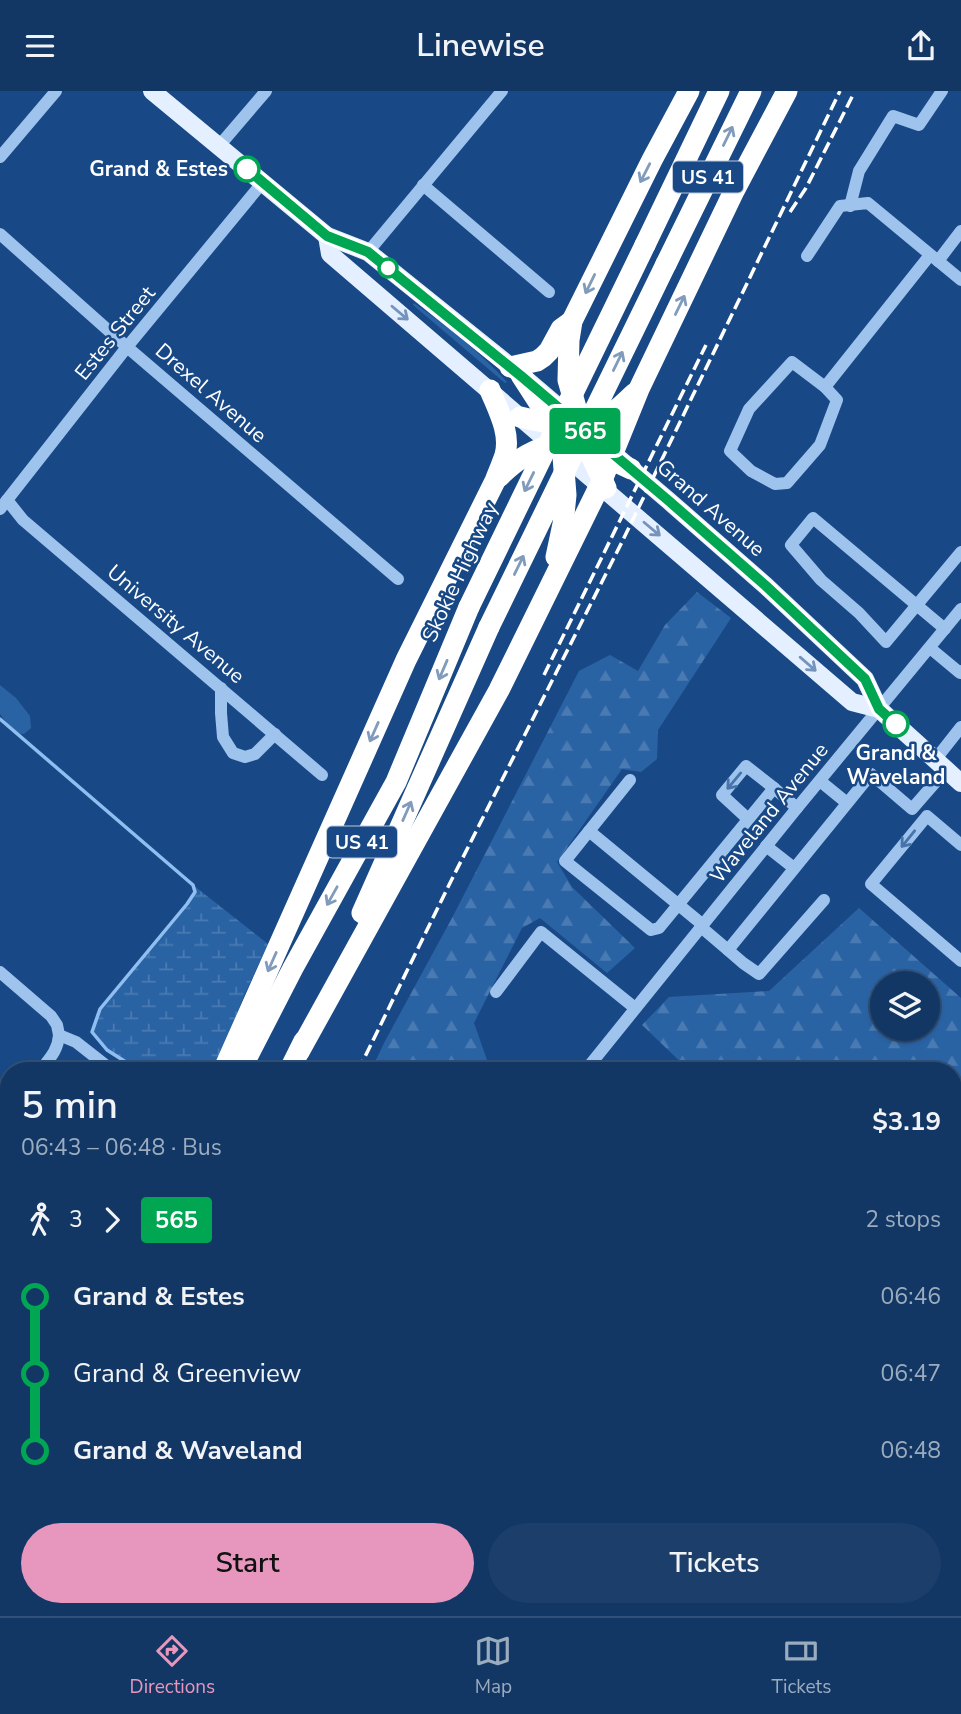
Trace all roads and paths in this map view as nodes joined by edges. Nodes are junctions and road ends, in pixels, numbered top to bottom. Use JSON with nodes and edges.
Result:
{"nodes":[{"id":1,"x":56,"y":91,"type":"edge"},
{"id":2,"x":152,"y":91,"type":"edge"},
{"id":3,"x":266,"y":91,"type":"edge"},
{"id":4,"x":502,"y":91,"type":"edge"},
{"id":5,"x":689,"y":91,"type":"edge"},
{"id":6,"x":719,"y":91,"type":"edge"},
{"id":7,"x":751,"y":91,"type":"edge"},
{"id":8,"x":777,"y":91,"type":"edge"},
{"id":9,"x":787,"y":91,"type":"edge"},
{"id":10,"x":942,"y":91,"type":"edge"},
{"id":11,"x":219,"y":146,"type":"junction"},
{"id":12,"x":0,"y":157,"type":"edge"},
{"id":13,"x":263,"y":182,"type":"junction"},
{"id":14,"x":423,"y":185,"type":"junction"},
{"id":15,"x":734,"y":191,"type":"junction"},
{"id":16,"x":850,"y":206,"type":"junction"},
{"id":17,"x":961,"y":231,"type":"edge"},
{"id":18,"x":0,"y":234,"type":"edge"},
{"id":19,"x":327,"y":236,"type":"junction"},
{"id":20,"x":368,"y":252,"type":"junction"},
{"id":21,"x":807,"y":256,"type":"dead end"},
{"id":22,"x":934,"y":258,"type":"junction"},
{"id":23,"x":961,"y":280,"type":"edge"},
{"id":24,"x":549,"y":292,"type":"dead end"},
{"id":25,"x":572,"y":321,"type":"junction"},
{"id":26,"x":127,"y":347,"type":"junction"},
{"id":27,"x":515,"y":371,"type":"junction"},
{"id":28,"x":825,"y":387,"type":"junction"},
{"id":29,"x":639,"y":389,"type":"junction"},
{"id":30,"x":490,"y":390,"type":"junction"},
{"id":31,"x":520,"y":417,"type":"junction"},
{"id":32,"x":552,"y":423,"type":"junction"},
{"id":33,"x":580,"y":425,"type":"junction"},
{"id":34,"x":559,"y":448,"type":"junction"},
{"id":35,"x":588,"y":449,"type":"junction"},
{"id":36,"x":612,"y":456,"type":"junction"},
{"id":37,"x":631,"y":469,"type":"joint"},
{"id":38,"x":495,"y":481,"type":"junction"},
{"id":39,"x":603,"y":486,"type":"junction"},
{"id":40,"x":4,"y":505,"type":"edge"},
{"id":41,"x":961,"y":552,"type":"edge"},
{"id":42,"x":398,"y":579,"type":"dead end"},
{"id":43,"x":552,"y":580,"type":"junction"},
{"id":44,"x":916,"y":605,"type":"junction"},
{"id":45,"x":961,"y":609,"type":"edge"},
{"id":46,"x":945,"y":629,"type":"junction"},
{"id":47,"x":930,"y":648,"type":"junction"},
{"id":48,"x":960,"y":673,"type":"edge"},
{"id":49,"x":221,"y":688,"type":"junction"},
{"id":50,"x":879,"y":709,"type":"junction"},
{"id":51,"x":961,"y":727,"type":"edge"},
{"id":52,"x":275,"y":734,"type":"junction"},
{"id":53,"x":941,"y":765,"type":"junction"},
{"id":54,"x":322,"y":775,"type":"dead end"},
{"id":55,"x":630,"y":780,"type":"dead end"},
{"id":56,"x":820,"y":781,"type":"junction"},
{"id":57,"x":961,"y":783,"type":"edge"},
{"id":58,"x":774,"y":788,"type":"junction"},
{"id":59,"x":847,"y":803,"type":"junction"},
{"id":60,"x":797,"y":808,"type":"junction"},
{"id":61,"x":748,"y":819,"type":"junction"},
{"id":62,"x":589,"y":831,"type":"junction"},
{"id":63,"x":959,"y":841,"type":"edge"},
{"id":64,"x":766,"y":846,"type":"junction"},
{"id":65,"x":794,"y":868,"type":"junction"},
{"id":66,"x":824,"y":899,"type":"dead end"},
{"id":67,"x":678,"y":906,"type":"junction"},
{"id":68,"x":702,"y":926,"type":"junction"},
{"id":69,"x":728,"y":950,"type":"junction"},
{"id":70,"x":961,"y":961,"type":"edge"},
{"id":71,"x":0,"y":972,"type":"edge"},
{"id":72,"x":496,"y":992,"type":"dead end"},
{"id":73,"x":635,"y":1009,"type":"junction"},
{"id":74,"x":59,"y":1035,"type":"junction"},
{"id":75,"x":47,"y":1062,"type":"edge"},
{"id":76,"x":102,"y":1062,"type":"edge"},
{"id":77,"x":227,"y":1062,"type":"edge"},
{"id":78,"x":245,"y":1062,"type":"edge"},
{"id":79,"x":294,"y":1062,"type":"edge"},
{"id":80,"x":592,"y":1062,"type":"edge"}],
"edges":[{"from":1,"to":12,"type":"street"},
{"from":2,"to":11,"type":"main road","name":"Grand Avenue"},
{"from":3,"to":11,"type":"street"},
{"from":4,"to":14,"type":"street"},
{"from":5,"to":25,"type":"highway","one_way":true},
{"from":6,"to":78,"type":"highway","name":"Skokie Highway","number":"US 41","one_way":true,"bridge":true},
{"from":79,"to":7,"type":"highway","number":"US 41","one_way":true,"bridge":true},
{"from":8,"to":15,"type":"highway"},
{"from":9,"to":15,"type":"highway"},
{"from":10,"to":16,"type":"street"},
{"from":11,"to":13,"type":"main road","name":"Grand Avenue"},
{"from":13,"to":19,"type":"main road","name":"Grand Avenue"},
{"from":13,"to":26,"type":"street","name":"Estes Street"},
{"from":14,"to":20,"type":"street"},
{"from":14,"to":24,"type":"street"},
{"from":29,"to":15,"type":"highway","one_way":true},
{"from":16,"to":21,"type":"street"},
{"from":16,"to":22,"type":"street"},
{"from":17,"to":22,"type":"street"},
{"from":18,"to":26,"type":"street","name":"Drexel Avenue"},
{"from":19,"to":20,"type":"main road","name":"Grand Avenue"},
{"from":19,"to":30,"type":"main road","name":"Grand Avenue","one_way":true},
{"from":20,"to":27,"type":"main road","name":"Grand Avenue"},
{"from":22,"to":23,"type":"street"},
{"from":22,"to":28,"type":"street"},
{"from":25,"to":27,"type":"highway"},
{"from":25,"to":33,"type":"highway"},
{"from":26,"to":40,"type":"street","name":"Estes Street"},
{"from":26,"to":42,"type":"street","name":"Drexel Avenue"},
{"from":27,"to":32,"type":"highway"},
{"from":27,"to":33,"type":"main road","name":"Grand Avenue"},
{"from":28,"to":28,"type":"street"},
{"from":29,"to":33,"type":"highway"},
{"from":29,"to":36,"type":"highway"},
{"from":30,"to":31,"type":"main road","name":"Grand Avenue"},
{"from":30,"to":38,"type":"highway"},
{"from":31,"to":32,"type":"highway"},
{"from":31,"to":34,"type":"main road","name":"Grand Avenue"},
{"from":32,"to":33,"type":"highway"},
{"from":32,"to":34,"type":"highway"},
{"from":33,"to":35,"type":"highway"},
{"from":33,"to":36,"type":"main road","name":"Grand Avenue"},
{"from":34,"to":35,"type":"highway"},
{"from":34,"to":38,"type":"highway"},
{"from":34,"to":39,"type":"main road","name":"Grand Avenue"},
{"from":34,"to":43,"type":"highway"},
{"from":35,"to":36,"type":"highway"},
{"from":35,"to":39,"type":"highway"},
{"from":36,"to":37,"type":"highway"},
{"from":36,"to":39,"type":"highway"},
{"from":37,"to":50,"type":"main road","name":"Grand Avenue"},
{"from":38,"to":77,"type":"highway","one_way":true},
{"from":39,"to":43,"type":"highway"},
{"from":39,"to":50,"type":"main road","name":"Grand Avenue","one_way":true},
{"from":40,"to":49,"type":"street","name":"University Avenue"},
{"from":41,"to":44,"type":"street"},
{"from":43,"to":79,"type":"highway"},
{"from":44,"to":44,"type":"street"},
{"from":44,"to":46,"type":"street"},
{"from":45,"to":46,"type":"street","name":"Waveland Avenue"},
{"from":46,"to":47,"type":"street","name":"Waveland Avenue"},
{"from":47,"to":48,"type":"street"},
{"from":47,"to":50,"type":"street","name":"Waveland Avenue"},
{"from":49,"to":52,"type":"street","name":"University Avenue"},
{"from":49,"to":52,"type":"street"},
{"from":50,"to":53,"type":"main road","name":"Grand Avenue"},
{"from":50,"to":56,"type":"street","name":"Waveland Avenue"},
{"from":51,"to":53,"type":"street"},
{"from":52,"to":54,"type":"street","name":"University Avenue"},
{"from":53,"to":57,"type":"main road","name":"Grand Avenue"},
{"from":53,"to":59,"type":"street"},
{"from":55,"to":62,"type":"street"},
{"from":56,"to":59,"type":"street"},
{"from":56,"to":60,"type":"street","name":"Waveland Avenue"},
{"from":58,"to":60,"type":"street"},
{"from":58,"to":61,"type":"street"},
{"from":58,"to":61,"type":"street","one_way":true},
{"from":59,"to":65,"type":"street"},
{"from":60,"to":64,"type":"street","name":"Waveland Avenue"},
{"from":61,"to":67,"type":"street"},
{"from":62,"to":67,"type":"street"},
{"from":62,"to":67,"type":"street"},
{"from":63,"to":70,"type":"street","one_way":true},
{"from":64,"to":65,"type":"street"},
{"from":64,"to":68,"type":"street","name":"Waveland Avenue"},
{"from":65,"to":69,"type":"street"},
{"from":66,"to":69,"type":"street"},
{"from":67,"to":68,"type":"street"},
{"from":68,"to":69,"type":"street"},
{"from":68,"to":73,"type":"street","name":"Waveland Avenue"},
{"from":71,"to":74,"type":"street"},
{"from":72,"to":73,"type":"street"},
{"from":73,"to":80,"type":"street","name":"Waveland Avenue"},
{"from":74,"to":75,"type":"street"},
{"from":74,"to":76,"type":"street"}]}
